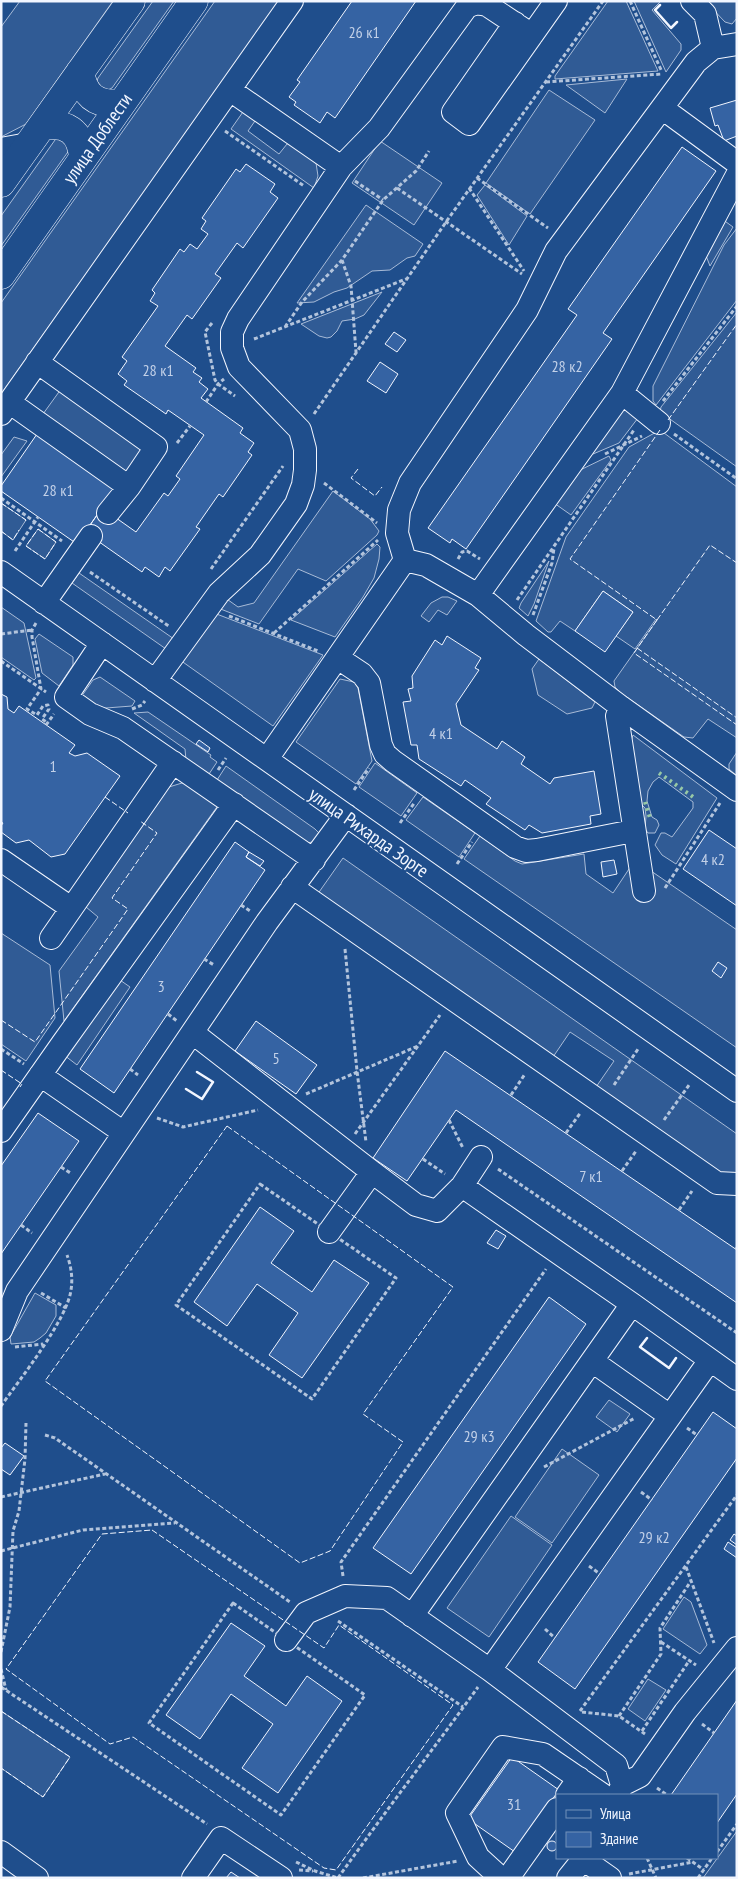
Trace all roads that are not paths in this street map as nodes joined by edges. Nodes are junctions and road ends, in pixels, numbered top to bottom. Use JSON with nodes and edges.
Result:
{"nodes":[{"id":1,"x":131,"y":1,"type":"edge"},
{"id":2,"x":194,"y":1,"type":"edge"},
{"id":3,"x":292,"y":1,"type":"edge"},
{"id":4,"x":556,"y":1,"type":"edge"},
{"id":5,"x":692,"y":1,"type":"edge"},
{"id":6,"x":737,"y":44,"type":"edge"},
{"id":7,"x":713,"y":48,"type":"junction"},
{"id":8,"x":80,"y":72,"type":"junction"},
{"id":9,"x":230,"y":90,"type":"junction"},
{"id":10,"x":121,"y":104,"type":"junction"},
{"id":11,"x":662,"y":108,"type":"junction"},
{"id":12,"x":34,"y":135,"type":"junction"},
{"id":13,"x":1,"y":149,"type":"edge"},
{"id":14,"x":83,"y":158,"type":"junction"},
{"id":15,"x":737,"y":163,"type":"edge"},
{"id":16,"x":345,"y":172,"type":"junction"},
{"id":17,"x":737,"y":175,"type":"edge"},
{"id":18,"x":1,"y":183,"type":"edge"},
{"id":19,"x":1,"y":275,"type":"edge"},
{"id":20,"x":37,"y":362,"type":"junction"},
{"id":21,"x":622,"y":393,"type":"junction"},
{"id":22,"x":5,"y":408,"type":"edge"},
{"id":23,"x":654,"y":418,"type":"road end"},
{"id":24,"x":129,"y":487,"type":"junction"},
{"id":25,"x":108,"y":512,"type":"dead end"},
{"id":26,"x":82,"y":550,"type":"road end"},
{"id":27,"x":405,"y":560,"type":"junction"},
{"id":28,"x":1,"y":572,"type":"edge"},
{"id":29,"x":478,"y":594,"type":"junction"},
{"id":30,"x":44,"y":603,"type":"junction"},
{"id":31,"x":102,"y":643,"type":"junction"},
{"id":32,"x":338,"y":658,"type":"junction"},
{"id":33,"x":155,"y":681,"type":"junction"},
{"id":34,"x":621,"y":708,"type":"junction"},
{"id":35,"x":266,"y":759,"type":"junction"},
{"id":36,"x":173,"y":762,"type":"junction"},
{"id":37,"x":731,"y":793,"type":"edge"},
{"id":38,"x":234,"y":804,"type":"junction"},
{"id":39,"x":346,"y":815,"type":"junction"},
{"id":40,"x":633,"y":831,"type":"junction"},
{"id":41,"x":1,"y":860,"type":"edge"},
{"id":42,"x":314,"y":860,"type":"junction"},
{"id":43,"x":292,"y":887,"type":"junction"},
{"id":44,"x":654,"y":891,"type":"road end"},
{"id":45,"x":71,"y":908,"type":"junction"},
{"id":46,"x":51,"y":938,"type":"dead end"},
{"id":47,"x":193,"y":1033,"type":"junction"},
{"id":48,"x":40,"y":1075,"type":"junction"},
{"id":49,"x":737,"y":1091,"type":"edge"},
{"id":50,"x":1,"y":1131,"type":"edge"},
{"id":51,"x":124,"y":1133,"type":"junction"},
{"id":52,"x":481,"y":1157,"type":"road end"},
{"id":53,"x":372,"y":1172,"type":"junction"},
{"id":54,"x":737,"y":1184,"type":"edge"},
{"id":55,"x":462,"y":1186,"type":"junction"},
{"id":56,"x":329,"y":1232,"type":"road end"},
{"id":57,"x":632,"y":1304,"type":"junction"},
{"id":58,"x":6,"y":1338,"type":"edge"},
{"id":59,"x":710,"y":1360,"type":"junction"},
{"id":60,"x":592,"y":1361,"type":"junction"},
{"id":61,"x":737,"y":1380,"type":"edge"},
{"id":62,"x":663,"y":1411,"type":"junction"},
{"id":63,"x":412,"y":1616,"type":"junction"},
{"id":64,"x":286,"y":1640,"type":"road end"},
{"id":65,"x":737,"y":1648,"type":"edge"},
{"id":66,"x":490,"y":1670,"type":"junction"},
{"id":67,"x":573,"y":1787,"type":"edge"},
{"id":68,"x":614,"y":1792,"type":"edge"},
{"id":69,"x":556,"y":1810,"type":"edge"},
{"id":70,"x":1,"y":1852,"type":"edge"},
{"id":71,"x":583,"y":1859,"type":"edge"},
{"id":72,"x":586,"y":1859,"type":"edge"},
{"id":73,"x":619,"y":1876,"type":"edge"},
{"id":74,"x":37,"y":1878,"type":"edge"},
{"id":75,"x":193,"y":1878,"type":"edge"},
{"id":76,"x":281,"y":1878,"type":"edge"},
{"id":77,"x":501,"y":1878,"type":"edge"},
{"id":78,"x":508,"y":1878,"type":"edge"},
{"id":79,"x":568,"y":1878,"type":"edge"}],
"edges":[{"from":1,"to":8,"type":"main road"},
{"from":2,"to":10,"type":"main road","name":"улица Доблести"},
{"from":3,"to":9,"type":"street"},
{"from":4,"to":16,"type":"street"},
{"from":5,"to":7,"type":"street"},
{"from":6,"to":7,"type":"street"},
{"from":7,"to":11,"type":"street"},
{"from":8,"to":10,"type":"main road"},
{"from":8,"to":12,"type":"main road"},
{"from":9,"to":16,"type":"street"},
{"from":9,"to":20,"type":"street"},
{"from":10,"to":14,"type":"main road","name":"улица Доблести"},
{"from":11,"to":15,"type":"street"},
{"from":11,"to":27,"type":"street"},
{"from":12,"to":13,"type":"street"},
{"from":12,"to":14,"type":"main road"},
{"from":12,"to":18,"type":"main road"},
{"from":14,"to":19,"type":"main road","name":"улица Доблести"},
{"from":16,"to":33,"type":"street"},
{"from":17,"to":21,"type":"street"},
{"from":20,"to":22,"type":"street"},
{"from":20,"to":24,"type":"street"},
{"from":21,"to":23,"type":"street"},
{"from":21,"to":29,"type":"street"},
{"from":22,"to":24,"type":"street"},
{"from":24,"to":25,"type":"street"},
{"from":26,"to":30,"type":"street"},
{"from":27,"to":29,"type":"street"},
{"from":27,"to":32,"type":"street"},
{"from":28,"to":30,"type":"street","name":"улица Рихарда Зорге"},
{"from":29,"to":34,"type":"street"},
{"from":30,"to":31,"type":"street","name":"улица Рихарда Зорге"},
{"from":31,"to":33,"type":"street","name":"улица Рихарда Зорге"},
{"from":31,"to":36,"type":"street"},
{"from":32,"to":35,"type":"street"},
{"from":32,"to":40,"type":"street"},
{"from":33,"to":35,"type":"street","name":"улица Рихарда Зорге"},
{"from":34,"to":37,"type":"street"},
{"from":34,"to":40,"type":"street"},
{"from":35,"to":39,"type":"street","name":"улица Рихарда Зорге"},
{"from":36,"to":38,"type":"street"},
{"from":36,"to":45,"type":"street"},
{"from":38,"to":42,"type":"street"},
{"from":38,"to":48,"type":"street"},
{"from":39,"to":42,"type":"street"},
{"from":39,"to":49,"type":"street","name":"улица Рихарда Зорге"},
{"from":40,"to":44,"type":"street"},
{"from":41,"to":45,"type":"street"},
{"from":42,"to":43,"type":"street"},
{"from":43,"to":47,"type":"street"},
{"from":43,"to":54,"type":"street"},
{"from":45,"to":46,"type":"street"},
{"from":47,"to":51,"type":"street"},
{"from":47,"to":53,"type":"street"},
{"from":48,"to":50,"type":"street"},
{"from":48,"to":51,"type":"street"},
{"from":51,"to":58,"type":"street"},
{"from":52,"to":55,"type":"street"},
{"from":53,"to":55,"type":"street"},
{"from":53,"to":56,"type":"street"},
{"from":55,"to":57,"type":"street"},
{"from":57,"to":59,"type":"street"},
{"from":57,"to":60,"type":"street"},
{"from":59,"to":61,"type":"street"},
{"from":59,"to":62,"type":"street"},
{"from":60,"to":62,"type":"street"},
{"from":60,"to":63,"type":"street"},
{"from":62,"to":66,"type":"street"},
{"from":63,"to":64,"type":"street"},
{"from":63,"to":66,"type":"street"},
{"from":65,"to":68,"type":"street"},
{"from":66,"to":68,"type":"street"},
{"from":67,"to":68,"type":"street"},
{"from":67,"to":77,"type":"street"},
{"from":69,"to":78,"type":"street"},
{"from":70,"to":74,"type":"street"},
{"from":71,"to":79,"type":"street"},
{"from":72,"to":73,"type":"street"},
{"from":75,"to":76,"type":"street"}]}
